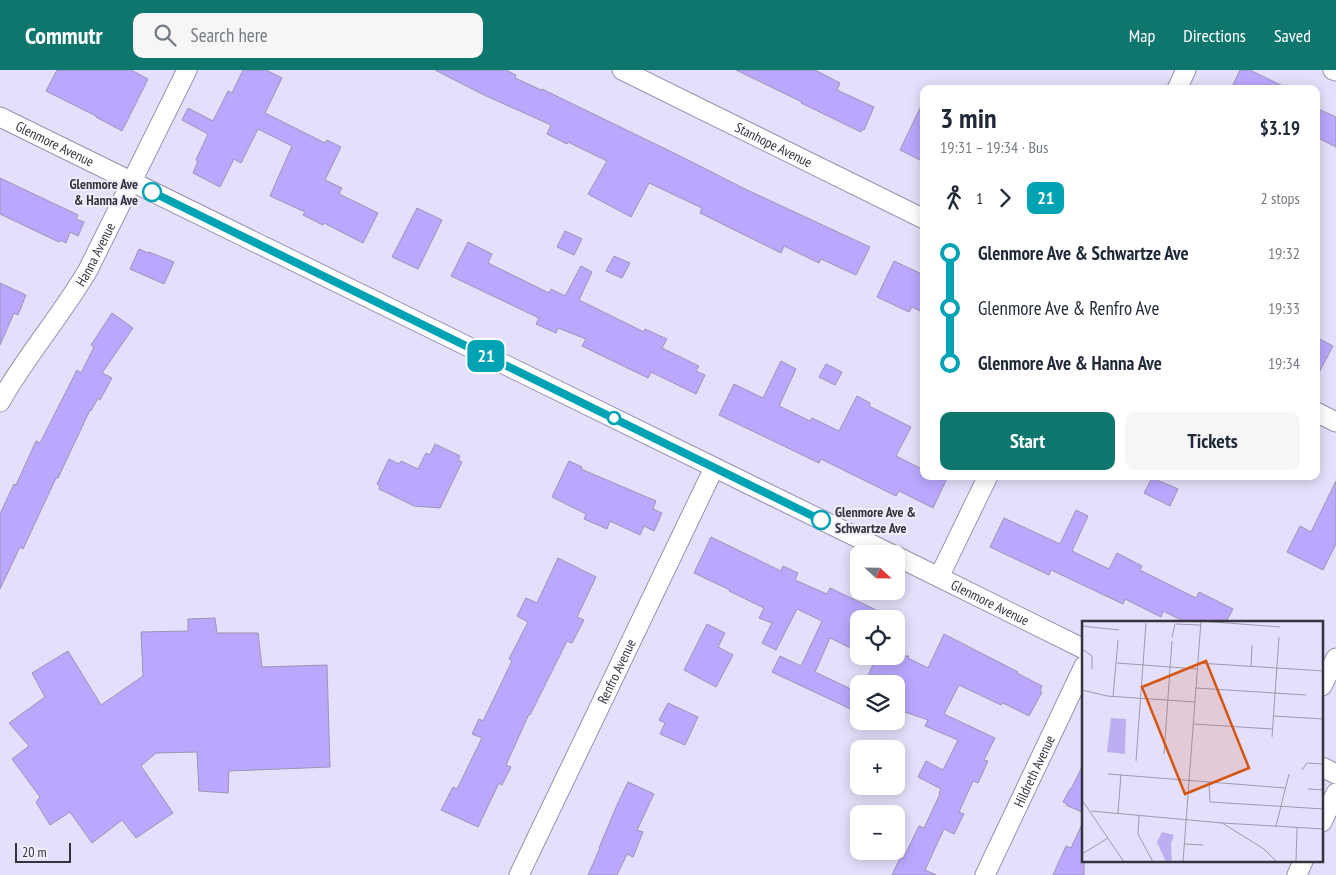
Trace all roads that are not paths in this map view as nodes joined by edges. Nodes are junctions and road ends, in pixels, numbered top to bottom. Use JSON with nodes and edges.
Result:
{"nodes":[{"id":1,"x":186,"y":70,"type":"edge"},
{"id":2,"x":622,"y":70,"type":"edge"},
{"id":3,"x":1186,"y":70,"type":"edge"},
{"id":4,"x":1179,"y":85,"type":"edge"},
{"id":5,"x":0,"y":117,"type":"edge"},
{"id":6,"x":132,"y":182,"type":"junction"},
{"id":7,"x":920,"y":217,"type":"edge"},
{"id":8,"x":6,"y":377,"type":"edge"},
{"id":9,"x":0,"y":402,"type":"edge"},
{"id":10,"x":1320,"y":414,"type":"edge"},
{"id":11,"x":1336,"y":422,"type":"edge"},
{"id":12,"x":714,"y":468,"type":"junction"},
{"id":13,"x":986,"y":480,"type":"edge"},
{"id":14,"x":872,"y":545,"type":"edge"},
{"id":15,"x":905,"y":560,"type":"edge"},
{"id":16,"x":939,"y":577,"type":"junction"},
{"id":17,"x":1082,"y":647,"type":"edge"},
{"id":18,"x":1336,"y":658,"type":"edge"},
{"id":19,"x":1082,"y":670,"type":"edge"},
{"id":20,"x":1324,"y":682,"type":"edge"},
{"id":21,"x":1324,"y":768,"type":"edge"},
{"id":22,"x":1336,"y":774,"type":"edge"},
{"id":23,"x":1336,"y":793,"type":"edge"},
{"id":24,"x":1324,"y":818,"type":"edge"},
{"id":25,"x":1304,"y":862,"type":"edge"},
{"id":26,"x":519,"y":875,"type":"edge"},
{"id":27,"x":985,"y":875,"type":"edge"},
{"id":28,"x":1297,"y":875,"type":"edge"}],
"edges":[{"from":1,"to":6,"type":"street","name":"Hanna Avenue"},
{"from":2,"to":7,"type":"street","name":"Stanhope Avenue"},
{"from":3,"to":4,"type":"street"},
{"from":5,"to":6,"type":"street","name":"Glenmore Avenue"},
{"from":6,"to":8,"type":"street","name":"Hanna Avenue"},
{"from":6,"to":12,"type":"street","name":"Glenmore Avenue"},
{"from":8,"to":9,"type":"street","name":"Hanna Avenue"},
{"from":10,"to":11,"type":"street"},
{"from":12,"to":14,"type":"street","name":"Glenmore Avenue"},
{"from":12,"to":26,"type":"street","name":"Renfro Avenue"},
{"from":13,"to":16,"type":"street"},
{"from":15,"to":16,"type":"street","name":"Glenmore Avenue"},
{"from":16,"to":17,"type":"street","name":"Glenmore Avenue"},
{"from":18,"to":20,"type":"street"},
{"from":19,"to":27,"type":"street","name":"Hildreth Avenue"},
{"from":21,"to":22,"type":"street"},
{"from":23,"to":24,"type":"street"},
{"from":25,"to":28,"type":"street"}]}
